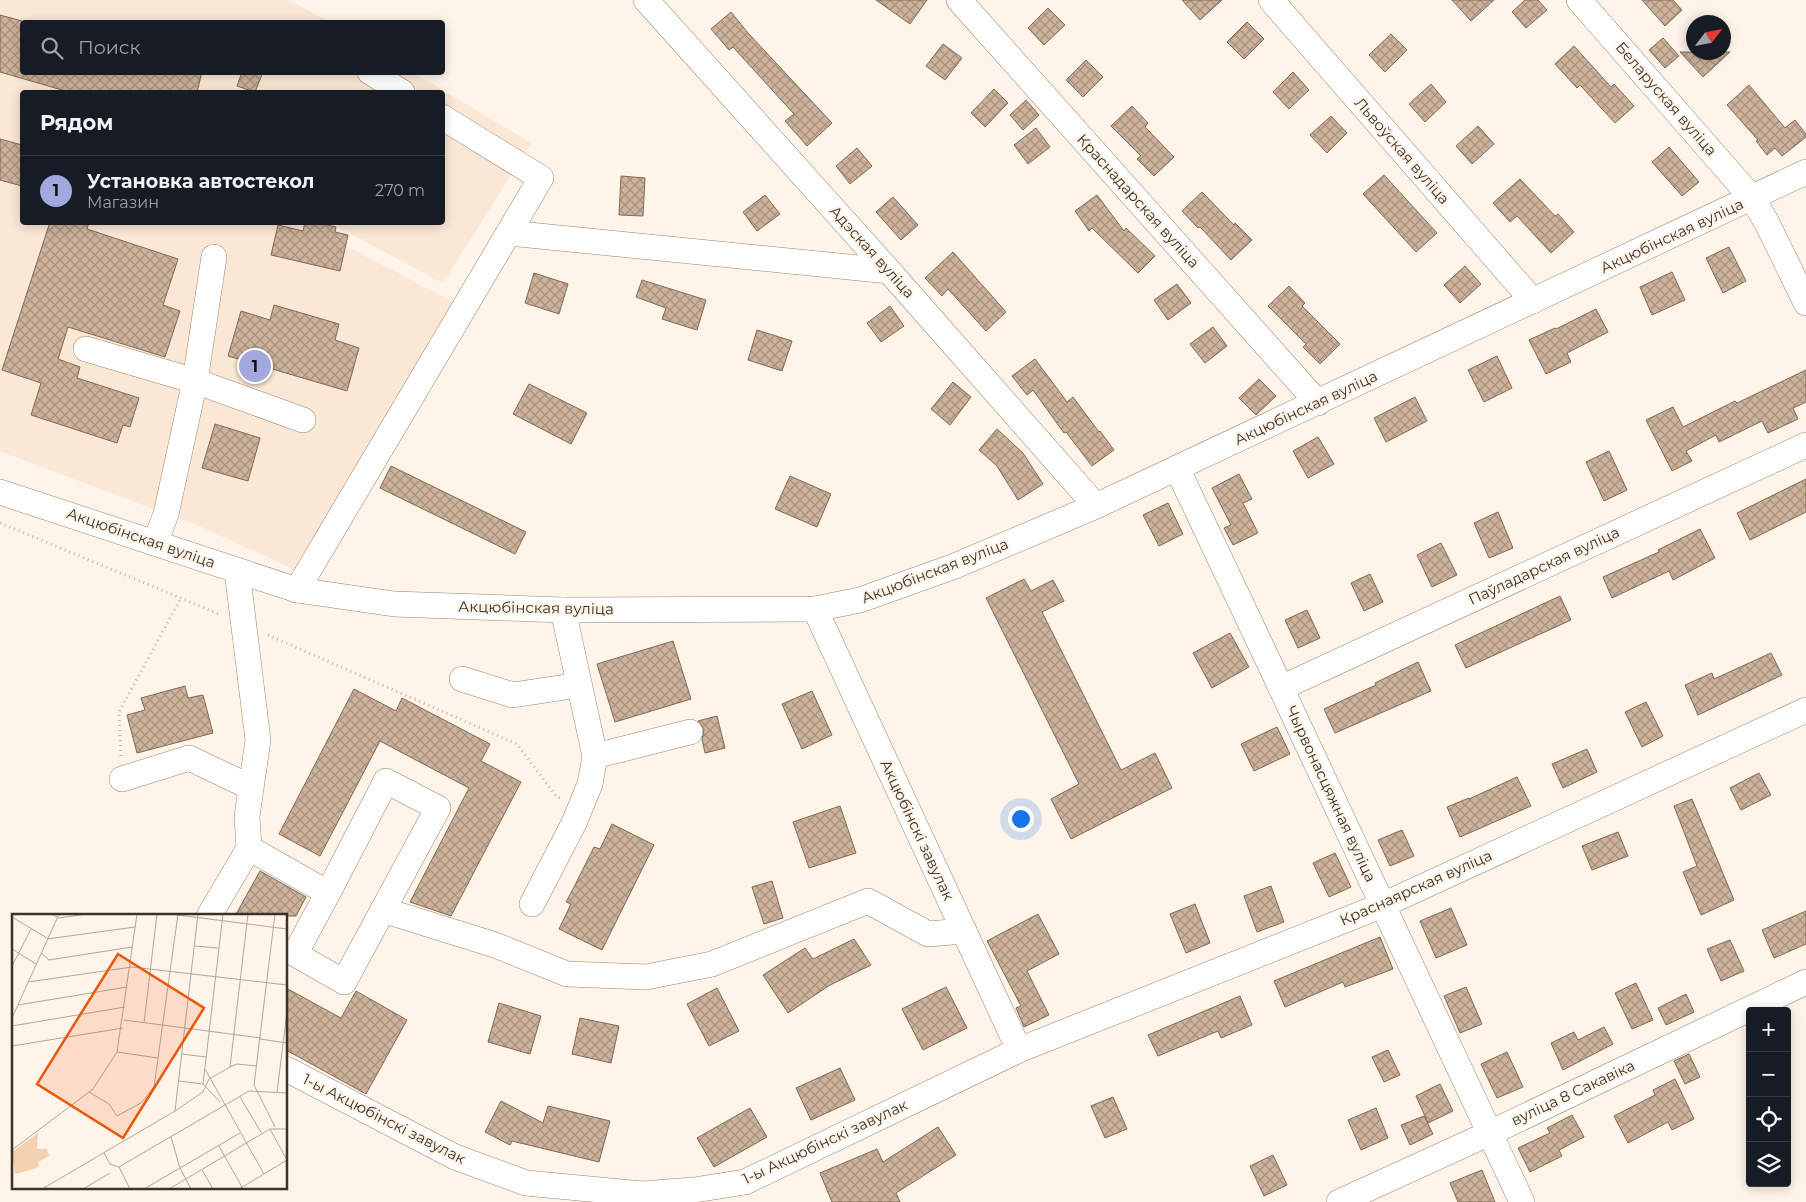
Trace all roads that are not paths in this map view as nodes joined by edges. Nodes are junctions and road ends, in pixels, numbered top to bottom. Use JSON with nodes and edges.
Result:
{"nodes":[{"id":1,"x":646,"y":0,"type":"edge"},
{"id":2,"x":959,"y":0,"type":"edge"},
{"id":3,"x":1271,"y":0,"type":"edge"},
{"id":4,"x":1579,"y":0,"type":"edge"},
{"id":5,"x":375,"y":75,"type":"edge"},
{"id":6,"x":399,"y":90,"type":"edge"},
{"id":7,"x":445,"y":119,"type":"edge"},
{"id":8,"x":1806,"y":172,"type":"edge"},
{"id":9,"x":1752,"y":198,"type":"junction"},
{"id":10,"x":509,"y":233,"type":"junction"},
{"id":11,"x":214,"y":257,"type":"dead end"},
{"id":12,"x":889,"y":271,"type":"junction"},
{"id":13,"x":1533,"y":301,"type":"junction"},
{"id":14,"x":1806,"y":303,"type":"edge"},
{"id":15,"x":86,"y":348,"type":"dead end"},
{"id":16,"x":195,"y":381,"type":"junction"},
{"id":17,"x":1318,"y":403,"type":"junction"},
{"id":18,"x":303,"y":420,"type":"dead end"},
{"id":19,"x":1806,"y":445,"type":"edge"},
{"id":20,"x":1177,"y":468,"type":"junction"},
{"id":21,"x":0,"y":492,"type":"edge"},
{"id":22,"x":1096,"y":506,"type":"junction"},
{"id":23,"x":155,"y":543,"type":"junction"},
{"id":24,"x":237,"y":571,"type":"junction"},
{"id":25,"x":297,"y":590,"type":"junction"},
{"id":26,"x":816,"y":609,"type":"junction"},
{"id":27,"x":563,"y":610,"type":"junction"},
{"id":28,"x":462,"y":680,"type":"dead end"},
{"id":29,"x":579,"y":685,"type":"junction"},
{"id":30,"x":1281,"y":688,"type":"junction"},
{"id":31,"x":1806,"y":710,"type":"edge"},
{"id":32,"x":690,"y":732,"type":"dead end"},
{"id":33,"x":595,"y":756,"type":"junction"},
{"id":34,"x":122,"y":779,"type":"road end"},
{"id":35,"x":250,"y":787,"type":"junction"},
{"id":36,"x":248,"y":848,"type":"junction"},
{"id":37,"x":328,"y":893,"type":"junction"},
{"id":38,"x":532,"y":904,"type":"dead end"},
{"id":39,"x":1383,"y":905,"type":"junction"},
{"id":40,"x":383,"y":910,"type":"junction"},
{"id":41,"x":210,"y":914,"type":"edge"},
{"id":42,"x":964,"y":931,"type":"junction"},
{"id":43,"x":1806,"y":982,"type":"edge"},
{"id":44,"x":1019,"y":1050,"type":"junction"},
{"id":45,"x":288,"y":1070,"type":"edge"},
{"id":46,"x":1490,"y":1133,"type":"junction"},
{"id":47,"x":1339,"y":1202,"type":"edge"},
{"id":48,"x":1522,"y":1202,"type":"edge"}],
"edges":[{"from":1,"to":12,"type":"street","name":"Адэская вуліца"},
{"from":2,"to":17,"type":"street","name":"Краснадарская вуліца"},
{"from":3,"to":13,"type":"street","name":"Львоўская вуліца"},
{"from":4,"to":9,"type":"street","name":"Беларуская вуліца"},
{"from":5,"to":6,"type":"street"},
{"from":7,"to":10,"type":"street"},
{"from":8,"to":9,"type":"street","name":"Акцюбінская вуліца"},
{"from":9,"to":13,"type":"street","name":"Акцюбінская вуліца"},
{"from":9,"to":14,"type":"street","name":"Беларуская вуліца"},
{"from":10,"to":12,"type":"street"},
{"from":10,"to":25,"type":"street"},
{"from":11,"to":16,"type":"street"},
{"from":12,"to":22,"type":"street","name":"Адэская вуліца"},
{"from":13,"to":17,"type":"street","name":"Акцюбінская вуліца"},
{"from":15,"to":16,"type":"street"},
{"from":16,"to":18,"type":"street"},
{"from":16,"to":23,"type":"street"},
{"from":17,"to":20,"type":"street","name":"Акцюбінская вуліца"},
{"from":19,"to":30,"type":"street","name":"Паўладарская вуліца"},
{"from":20,"to":22,"type":"street","name":"Акцюбінская вуліца"},
{"from":20,"to":30,"type":"street","name":"Чырвонасцяжная вуліца"},
{"from":21,"to":23,"type":"street","name":"Акцюбінская вуліца"},
{"from":22,"to":26,"type":"street","name":"Акцюбінская вуліца"},
{"from":23,"to":24,"type":"street","name":"Акцюбінская вуліца"},
{"from":24,"to":25,"type":"street","name":"Акцюбінская вуліца"},
{"from":24,"to":35,"type":"street"},
{"from":25,"to":27,"type":"street","name":"Акцюбінская вуліца"},
{"from":26,"to":27,"type":"street","name":"Акцюбінская вуліца"},
{"from":26,"to":42,"type":"street","name":"Акцюбінскі завулак"},
{"from":27,"to":29,"type":"street"},
{"from":28,"to":29,"type":"street"},
{"from":29,"to":33,"type":"street"},
{"from":30,"to":39,"type":"street","name":"Чырвонасцяжная вуліца"},
{"from":31,"to":39,"type":"street","name":"Краснаярская вуліца"},
{"from":32,"to":33,"type":"street"},
{"from":33,"to":38,"type":"street"},
{"from":34,"to":35,"type":"street"},
{"from":35,"to":36,"type":"street"},
{"from":36,"to":37,"type":"street"},
{"from":36,"to":41,"type":"street"},
{"from":37,"to":40,"type":"street"},
{"from":37,"to":40,"type":"street"},
{"from":39,"to":44,"type":"street","name":"Краснаярская вуліца"},
{"from":39,"to":46,"type":"street","name":"Чырвонасцяжная вуліца"},
{"from":40,"to":42,"type":"street"},
{"from":42,"to":44,"type":"street","name":"Акцюбінскі завулак"},
{"from":43,"to":46,"type":"street","name":"вуліца 8 Сакавіка"},
{"from":44,"to":45,"type":"street","name":"1-ы Акцюбінскі завулак"},
{"from":46,"to":47,"type":"street","name":"вуліца 8 Сакавіка"},
{"from":46,"to":48,"type":"street","name":"Чырвонасцяжная вуліца"}]}
